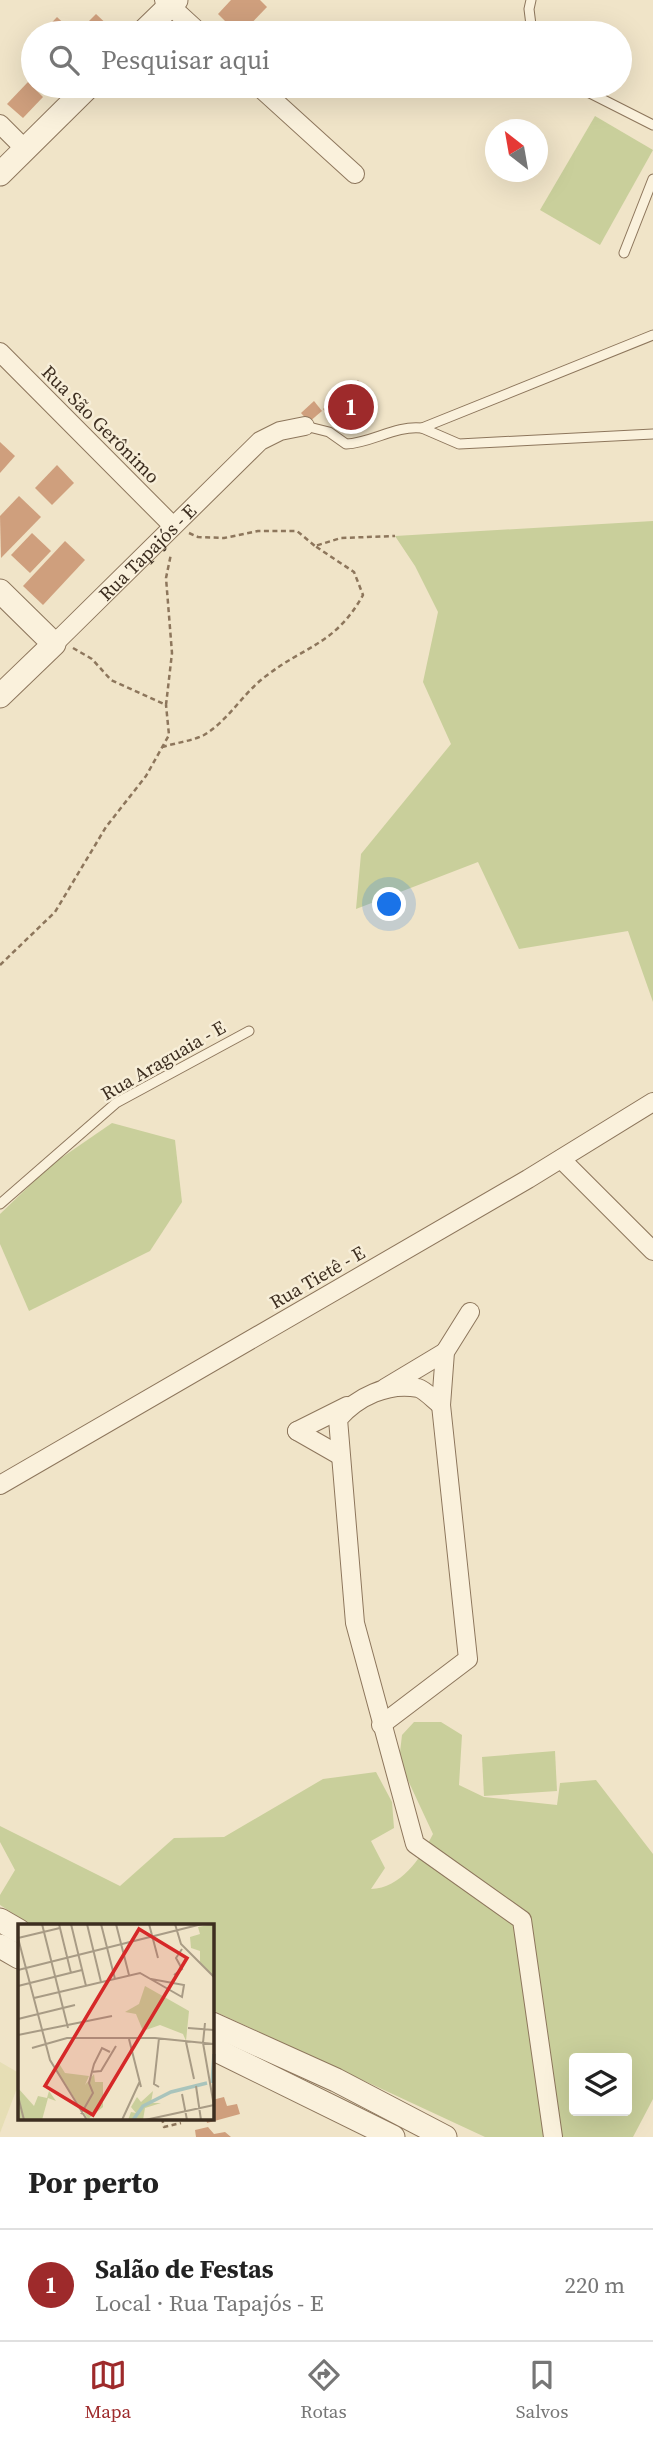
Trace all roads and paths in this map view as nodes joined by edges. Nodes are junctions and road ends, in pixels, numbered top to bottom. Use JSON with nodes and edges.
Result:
{"nodes":[{"id":1,"x":531,"y":0,"type":"edge"},
{"id":2,"x":170,"y":2,"type":"edge"},
{"id":3,"x":153,"y":21,"type":"edge"},
{"id":4,"x":188,"y":21,"type":"edge"},
{"id":5,"x":530,"y":21,"type":"edge"},
{"id":6,"x":77,"y":98,"type":"edge"},
{"id":7,"x":271,"y":98,"type":"edge"},
{"id":8,"x":600,"y":98,"type":"edge"},
{"id":9,"x":0,"y":124,"type":"edge"},
{"id":10,"x":653,"y":125,"type":"edge"},
{"id":11,"x":25,"y":149,"type":"junction"},
{"id":12,"x":0,"y":174,"type":"edge"},
{"id":13,"x":355,"y":174,"type":"dead end"},
{"id":14,"x":653,"y":179,"type":"edge"},
{"id":15,"x":624,"y":253,"type":"dead end"},
{"id":16,"x":653,"y":335,"type":"edge"},
{"id":17,"x":0,"y":352,"type":"edge"},
{"id":18,"x":305,"y":426,"type":"joint"},
{"id":19,"x":422,"y":428,"type":"junction"},
{"id":20,"x":653,"y":434,"type":"edge"},
{"id":21,"x":173,"y":526,"type":"junction"},
{"id":22,"x":395,"y":536,"type":"dead end"},
{"id":23,"x":315,"y":546,"type":"junction"},
{"id":24,"x":0,"y":591,"type":"edge"},
{"id":25,"x":56,"y":641,"type":"junction"},
{"id":26,"x":0,"y":696,"type":"edge"},
{"id":27,"x":166,"y":705,"type":"junction"},
{"id":28,"x":162,"y":747,"type":"junction"},
{"id":29,"x":0,"y":965,"type":"edge"},
{"id":30,"x":249,"y":1031,"type":"dead end"},
{"id":31,"x":653,"y":1102,"type":"edge"},
{"id":32,"x":561,"y":1159,"type":"junction"},
{"id":33,"x":0,"y":1204,"type":"edge"},
{"id":34,"x":653,"y":1251,"type":"edge"},
{"id":35,"x":471,"y":1312,"type":"dead end"},
{"id":36,"x":445,"y":1352,"type":"junction"},
{"id":37,"x":384,"y":1388,"type":"junction"},
{"id":38,"x":351,"y":1404,"type":"junction"},
{"id":39,"x":440,"y":1405,"type":"junction"},
{"id":40,"x":339,"y":1455,"type":"junction"},
{"id":41,"x":0,"y":1485,"type":"edge"},
{"id":42,"x":381,"y":1725,"type":"junction"},
{"id":43,"x":0,"y":1920,"type":"edge"},
{"id":44,"x":18,"y":1930,"type":"edge"},
{"id":45,"x":0,"y":1946,"type":"edge"},
{"id":46,"x":18,"y":1956,"type":"edge"},
{"id":47,"x":214,"y":2025,"type":"edge"},
{"id":48,"x":214,"y":2049,"type":"edge"},
{"id":49,"x":162,"y":2120,"type":"edge"},
{"id":50,"x":181,"y":2123,"type":"dead end"},
{"id":51,"x":393,"y":2137,"type":"edge"},
{"id":52,"x":445,"y":2137,"type":"edge"},
{"id":53,"x":553,"y":2137,"type":"edge"}],
"edges":[{"from":1,"to":5,"type":"lane"},
{"from":2,"to":3,"type":"street"},
{"from":2,"to":4,"type":"street"},
{"from":6,"to":11,"type":"street"},
{"from":7,"to":13,"type":"street"},
{"from":8,"to":10,"type":"lane"},
{"from":9,"to":11,"type":"street"},
{"from":11,"to":12,"type":"street"},
{"from":14,"to":15,"type":"lane"},
{"from":16,"to":19,"type":"lane"},
{"from":17,"to":21,"type":"street","name":"Rua São Gerônimo"},
{"from":18,"to":19,"type":"lane"},
{"from":18,"to":21,"type":"street","name":"Rua Tapajós - E"},
{"from":19,"to":20,"type":"lane"},
{"from":21,"to":23,"type":"path"},
{"from":21,"to":25,"type":"street","name":"Rua Tapajós - E"},
{"from":21,"to":27,"type":"path"},
{"from":22,"to":23,"type":"path"},
{"from":23,"to":28,"type":"path"},
{"from":24,"to":25,"type":"street"},
{"from":25,"to":26,"type":"street","name":"Rua Tapajós - E"},
{"from":25,"to":27,"type":"path"},
{"from":27,"to":28,"type":"path"},
{"from":28,"to":29,"type":"path"},
{"from":30,"to":33,"type":"lane","name":"Rua Araguaia - E"},
{"from":31,"to":32,"type":"street","name":"Rua Tietê - E"},
{"from":32,"to":34,"type":"street"},
{"from":32,"to":41,"type":"street","name":"Rua Tietê - E"},
{"from":35,"to":36,"type":"street"},
{"from":36,"to":37,"type":"street"},
{"from":36,"to":39,"type":"street"},
{"from":37,"to":38,"type":"street"},
{"from":37,"to":39,"type":"street"},
{"from":38,"to":40,"type":"street"},
{"from":38,"to":40,"type":"street"},
{"from":39,"to":42,"type":"street"},
{"from":40,"to":42,"type":"street"},
{"from":42,"to":53,"type":"street"},
{"from":43,"to":44,"type":"street"},
{"from":45,"to":46,"type":"street"},
{"from":47,"to":52,"type":"street"},
{"from":48,"to":51,"type":"street"},
{"from":49,"to":50,"type":"path"}]}
